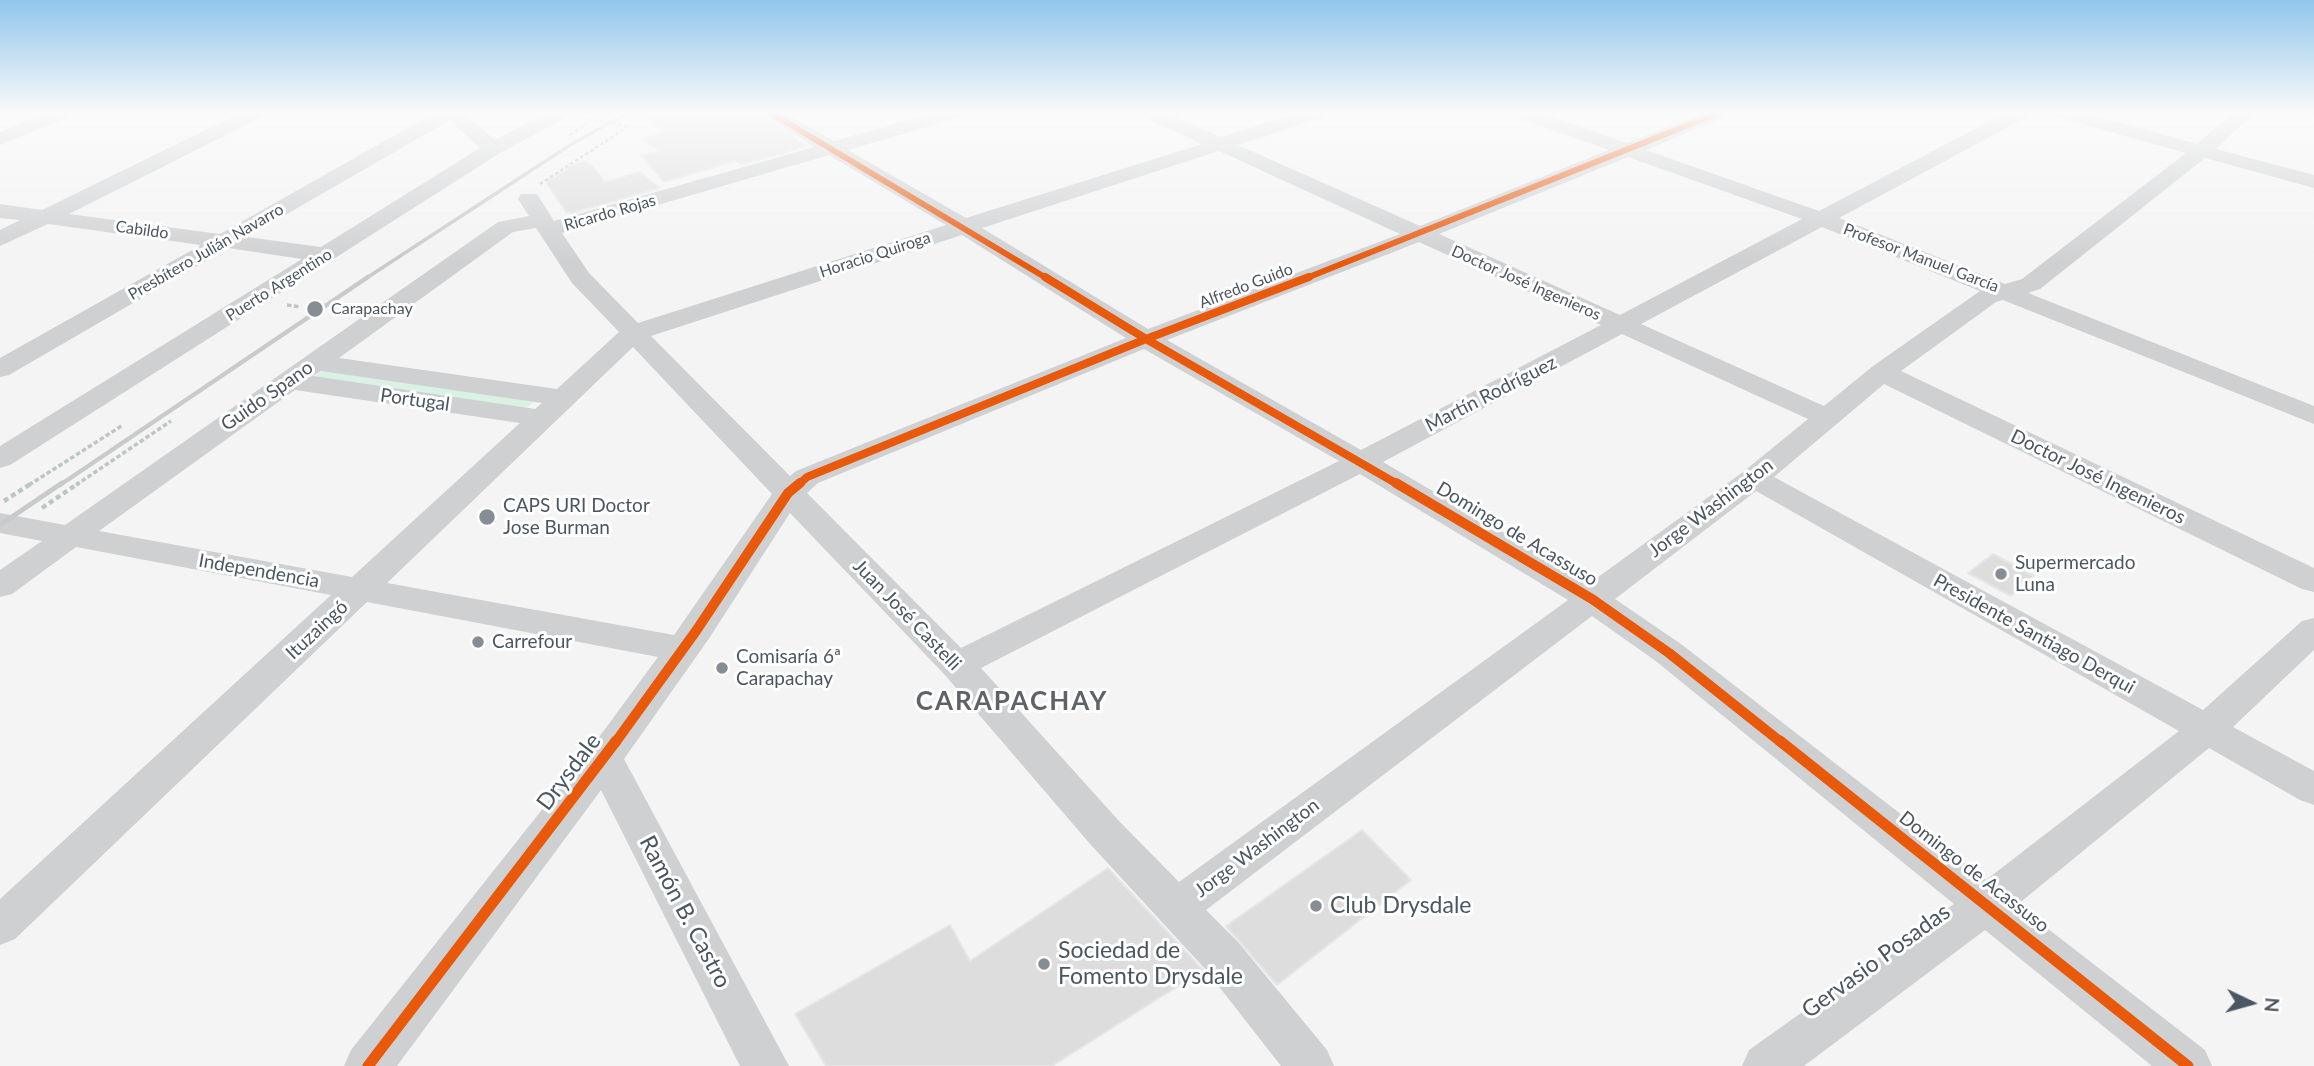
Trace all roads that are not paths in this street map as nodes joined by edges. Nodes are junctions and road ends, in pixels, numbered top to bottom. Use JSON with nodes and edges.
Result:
{"nodes":[{"id":1,"x":154,"y":163,"type":"edge"},
{"id":2,"x":363,"y":163,"type":"edge"},
{"id":3,"x":471,"y":163,"type":"edge"},
{"id":4,"x":774,"y":163,"type":"edge"},
{"id":5,"x":857,"y":163,"type":"edge"},
{"id":6,"x":1164,"y":163,"type":"edge"},
{"id":7,"x":1258,"y":163,"type":"edge"},
{"id":8,"x":1596,"y":163,"type":"edge"},
{"id":9,"x":1663,"y":163,"type":"edge"},
{"id":10,"x":1925,"y":163,"type":"edge"},
{"id":11,"x":2186,"y":163,"type":"edge"},
{"id":12,"x":2244,"y":163,"type":"edge"},
{"id":13,"x":2314,"y":182,"type":"edge"},
{"id":14,"x":0,"y":211,"type":"edge"},
{"id":15,"x":44,"y":217,"type":"junction"},
{"id":16,"x":539,"y":217,"type":"junction"},
{"id":17,"x":1819,"y":218,"type":"junction"},
{"id":18,"x":965,"y":227,"type":"junction"},
{"id":19,"x":1419,"y":235,"type":"junction"},
{"id":20,"x":0,"y":239,"type":"edge"},
{"id":21,"x":225,"y":241,"type":"junction"},
{"id":22,"x":327,"y":255,"type":"junction"},
{"id":23,"x":2006,"y":291,"type":"junction"},
{"id":24,"x":1622,"y":326,"type":"junction"},
{"id":25,"x":633,"y":333,"type":"junction"},
{"id":26,"x":1146,"y":339,"type":"junction"},
{"id":27,"x":315,"y":362,"type":"junction"},
{"id":28,"x":0,"y":369,"type":"edge"},
{"id":29,"x":1882,"y":372,"type":"junction"},
{"id":30,"x":289,"y":381,"type":"junction"},
{"id":31,"x":564,"y":398,"type":"junction"},
{"id":32,"x":2314,"y":416,"type":"edge"},
{"id":33,"x":1827,"y":417,"type":"junction"},
{"id":34,"x":542,"y":418,"type":"junction"},
{"id":35,"x":0,"y":459,"type":"edge"},
{"id":36,"x":1361,"y":461,"type":"junction"},
{"id":37,"x":1754,"y":478,"type":"junction"},
{"id":38,"x":788,"y":493,"type":"junction"},
{"id":39,"x":5,"y":517,"type":"edge"},
{"id":40,"x":69,"y":536,"type":"junction"},
{"id":41,"x":2314,"y":581,"type":"edge"},
{"id":42,"x":0,"y":586,"type":"edge"},
{"id":43,"x":360,"y":590,"type":"junction"},
{"id":44,"x":1592,"y":599,"type":"junction"},
{"id":45,"x":2314,"y":630,"type":"edge"},
{"id":46,"x":682,"y":649,"type":"junction"},
{"id":47,"x":957,"y":665,"type":"junction"},
{"id":48,"x":2206,"y":730,"type":"junction"},
{"id":49,"x":604,"y":758,"type":"junction"},
{"id":50,"x":2314,"y":789,"type":"edge"},
{"id":51,"x":1987,"y":904,"type":"junction"},
{"id":52,"x":1177,"y":908,"type":"junction"},
{"id":53,"x":0,"y":926,"type":"edge"},
{"id":54,"x":368,"y":1066,"type":"edge"},
{"id":55,"x":765,"y":1066,"type":"edge"},
{"id":56,"x":1310,"y":1066,"type":"edge"},
{"id":57,"x":1766,"y":1066,"type":"edge"},
{"id":58,"x":2188,"y":1066,"type":"edge"}],
"edges":[{"from":1,"to":15,"type":"street"},
{"from":2,"to":21,"type":"street","name":"Presbítero Julián Navarro"},
{"from":3,"to":22,"type":"street","name":"Puerto Argentino"},
{"from":4,"to":16,"type":"street","name":"Ricardo Rojas"},
{"from":5,"to":18,"type":"street","name":"Domingo de Acassuso"},
{"from":6,"to":18,"type":"street","name":"Horacio Quiroga"},
{"from":7,"to":19,"type":"street","name":"Doctor José Ingenieros"},
{"from":8,"to":19,"type":"street","name":"Alfredo Guido"},
{"from":9,"to":17,"type":"street","name":"Profesor Manuel García"},
{"from":10,"to":17,"type":"street","name":"Martín Rodríguez"},
{"from":11,"to":23,"type":"street","name":"Jorge Washington"},
{"from":12,"to":13,"type":"street"},
{"from":14,"to":15,"type":"street","name":"Cabildo"},
{"from":15,"to":20,"type":"street"},
{"from":15,"to":21,"type":"street","name":"Cabildo"},
{"from":16,"to":25,"type":"street","name":"Juan José Castelli"},
{"from":16,"to":27,"type":"street","name":"Guido Spano"},
{"from":17,"to":23,"type":"street","name":"Profesor Manuel García"},
{"from":17,"to":24,"type":"street","name":"Martín Rodríguez"},
{"from":18,"to":25,"type":"street","name":"Horacio Quiroga"},
{"from":18,"to":26,"type":"street","name":"Domingo de Acassuso"},
{"from":19,"to":24,"type":"street","name":"Doctor José Ingenieros"},
{"from":19,"to":26,"type":"street","name":"Alfredo Guido"},
{"from":21,"to":22,"type":"street","name":"Cabildo"},
{"from":21,"to":28,"type":"street","name":"Presbítero Julián Navarro"},
{"from":22,"to":35,"type":"street","name":"Puerto Argentino"},
{"from":23,"to":29,"type":"street","name":"Jorge Washington"},
{"from":23,"to":32,"type":"street","name":"Profesor Manuel García"},
{"from":24,"to":33,"type":"street","name":"Doctor José Ingenieros"},
{"from":24,"to":36,"type":"street","name":"Martín Rodríguez"},
{"from":25,"to":31,"type":"street","name":"Ituzaingó"},
{"from":25,"to":38,"type":"street","name":"Juan José Castelli"},
{"from":26,"to":36,"type":"street","name":"Domingo de Acassuso"},
{"from":26,"to":38,"type":"street","name":"Alfredo Guido"},
{"from":27,"to":30,"type":"street","name":"Guido Spano"},
{"from":27,"to":31,"type":"street","name":"Portugal"},
{"from":29,"to":33,"type":"street","name":"Jorge Washington"},
{"from":29,"to":41,"type":"street","name":"Doctor José Ingenieros"},
{"from":30,"to":34,"type":"street","name":"Portugal"},
{"from":30,"to":40,"type":"street","name":"Guido Spano"},
{"from":31,"to":34,"type":"street","name":"Ituzaingó"},
{"from":33,"to":37,"type":"street","name":"Jorge Washington"},
{"from":34,"to":43,"type":"street","name":"Ituzaingó"},
{"from":36,"to":44,"type":"street","name":"Domingo de Acassuso"},
{"from":36,"to":47,"type":"street","name":"Martín Rodríguez"},
{"from":37,"to":44,"type":"street","name":"Jorge Washington"},
{"from":37,"to":48,"type":"street","name":"Presidente Santiago Derqui"},
{"from":38,"to":46,"type":"street","name":"Drysdale"},
{"from":38,"to":47,"type":"street","name":"Juan José Castelli"},
{"from":39,"to":40,"type":"street","name":"Independencia"},
{"from":40,"to":42,"type":"street","name":"Guido Spano"},
{"from":40,"to":43,"type":"street","name":"Independencia"},
{"from":43,"to":46,"type":"street","name":"Independencia"},
{"from":43,"to":53,"type":"street","name":"Ituzaingó"},
{"from":44,"to":51,"type":"street","name":"Domingo de Acassuso"},
{"from":44,"to":52,"type":"street","name":"Jorge Washington"},
{"from":45,"to":48,"type":"street","name":"Gervasio Posadas"},
{"from":46,"to":49,"type":"street","name":"Drysdale"},
{"from":47,"to":52,"type":"street","name":"Juan José Castelli"},
{"from":48,"to":50,"type":"street","name":"Presidente Santiago Derqui"},
{"from":48,"to":51,"type":"street","name":"Gervasio Posadas"},
{"from":49,"to":54,"type":"street","name":"Drysdale"},
{"from":49,"to":55,"type":"street","name":"Ramón B. Castro"},
{"from":51,"to":57,"type":"street","name":"Gervasio Posadas"},
{"from":51,"to":58,"type":"street","name":"Domingo de Acassuso"},
{"from":52,"to":56,"type":"street","name":"Juan José Castelli"}]}
